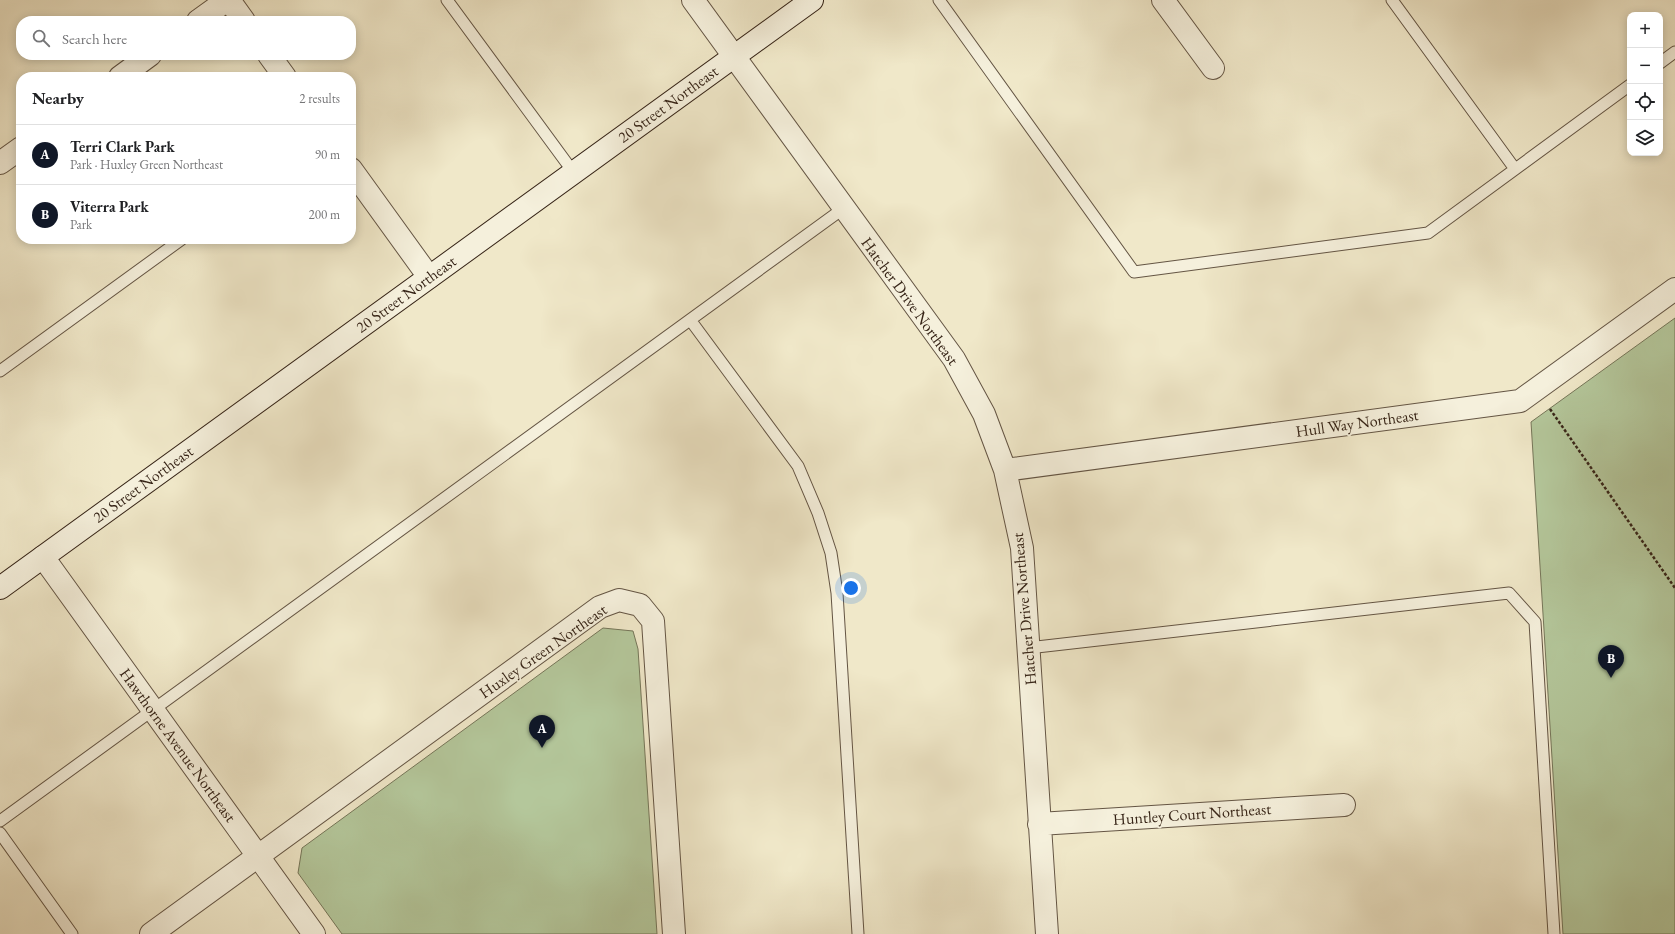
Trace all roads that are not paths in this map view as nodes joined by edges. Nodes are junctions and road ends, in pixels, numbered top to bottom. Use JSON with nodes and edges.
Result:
{"nodes":[{"id":1,"x":228,"y":0,"type":"edge"},
{"id":2,"x":448,"y":0,"type":"edge"},
{"id":3,"x":693,"y":0,"type":"edge"},
{"id":4,"x":812,"y":0,"type":"edge"},
{"id":5,"x":939,"y":0,"type":"edge"},
{"id":6,"x":1163,"y":0,"type":"edge"},
{"id":7,"x":1392,"y":0,"type":"edge"},
{"id":8,"x":205,"y":16,"type":"edge"},
{"id":9,"x":240,"y":16,"type":"edge"},
{"id":10,"x":1675,"y":52,"type":"edge"},
{"id":11,"x":734,"y":56,"type":"junction"},
{"id":12,"x":143,"y":60,"type":"edge"},
{"id":13,"x":273,"y":60,"type":"edge"},
{"id":14,"x":1663,"y":61,"type":"edge"},
{"id":15,"x":1213,"y":68,"type":"dead end"},
{"id":16,"x":127,"y":72,"type":"edge"},
{"id":17,"x":281,"y":72,"type":"edge"},
{"id":18,"x":1627,"y":87,"type":"edge"},
{"id":19,"x":16,"y":152,"type":"edge"},
{"id":20,"x":0,"y":163,"type":"edge"},
{"id":21,"x":1515,"y":169,"type":"junction"},
{"id":22,"x":574,"y":173,"type":"junction"},
{"id":23,"x":356,"y":176,"type":"edge"},
{"id":24,"x":844,"y":208,"type":"junction"},
{"id":25,"x":175,"y":244,"type":"edge"},
{"id":26,"x":429,"y":277,"type":"junction"},
{"id":27,"x":1675,"y":289,"type":"edge"},
{"id":28,"x":691,"y":321,"type":"junction"},
{"id":29,"x":0,"y":371,"type":"edge"},
{"id":30,"x":1005,"y":470,"type":"junction"},
{"id":31,"x":43,"y":556,"type":"junction"},
{"id":32,"x":0,"y":588,"type":"edge"},
{"id":33,"x":1028,"y":648,"type":"junction"},
{"id":34,"x":153,"y":710,"type":"junction"},
{"id":35,"x":1344,"y":805,"type":"dead end"},
{"id":36,"x":0,"y":821,"type":"edge"},
{"id":37,"x":1040,"y":824,"type":"junction"},
{"id":38,"x":0,"y":833,"type":"edge"},
{"id":39,"x":258,"y":857,"type":"junction"},
{"id":40,"x":72,"y":934,"type":"edge"},
{"id":41,"x":151,"y":934,"type":"edge"},
{"id":42,"x":314,"y":934,"type":"edge"},
{"id":43,"x":674,"y":934,"type":"edge"},
{"id":44,"x":858,"y":934,"type":"edge"},
{"id":45,"x":1047,"y":934,"type":"edge"},
{"id":46,"x":1554,"y":934,"type":"edge"}],
"edges":[{"from":1,"to":8,"type":"street"},
{"from":1,"to":9,"type":"street"},
{"from":2,"to":22,"type":"lane"},
{"from":3,"to":11,"type":"street","name":"Hatcher Drive Northeast"},
{"from":4,"to":11,"type":"street","name":"20 Street Northeast"},
{"from":5,"to":21,"type":"lane"},
{"from":6,"to":15,"type":"street"},
{"from":7,"to":21,"type":"lane"},
{"from":10,"to":14,"type":"lane"},
{"from":11,"to":22,"type":"street","name":"20 Street Northeast"},
{"from":11,"to":24,"type":"street","name":"Hatcher Drive Northeast"},
{"from":12,"to":16,"type":"street"},
{"from":13,"to":17,"type":"street"},
{"from":18,"to":21,"type":"lane"},
{"from":19,"to":20,"type":"street"},
{"from":22,"to":26,"type":"street","name":"20 Street Northeast"},
{"from":23,"to":26,"type":"street"},
{"from":24,"to":28,"type":"lane"},
{"from":24,"to":30,"type":"street","name":"Hatcher Drive Northeast"},
{"from":25,"to":29,"type":"lane"},
{"from":26,"to":31,"type":"street","name":"20 Street Northeast"},
{"from":27,"to":30,"type":"street","name":"Hull Way Northeast"},
{"from":28,"to":34,"type":"lane"},
{"from":28,"to":44,"type":"lane"},
{"from":30,"to":33,"type":"street","name":"Hatcher Drive Northeast"},
{"from":31,"to":32,"type":"street","name":"20 Street Northeast"},
{"from":31,"to":34,"type":"street","name":"Hawthorne Avenue Northeast"},
{"from":33,"to":37,"type":"street","name":"Hatcher Drive Northeast"},
{"from":33,"to":46,"type":"lane"},
{"from":34,"to":36,"type":"lane"},
{"from":34,"to":39,"type":"street","name":"Hawthorne Avenue Northeast"},
{"from":35,"to":37,"type":"street","name":"Huntley Court Northeast"},
{"from":37,"to":45,"type":"street","name":"Hatcher Drive Northeast"},
{"from":38,"to":40,"type":"lane"},
{"from":39,"to":41,"type":"street","name":"Huxley Green Northeast"},
{"from":39,"to":42,"type":"street","name":"Hawthorne Avenue Northeast"},
{"from":39,"to":43,"type":"street","name":"Huxley Green Northeast"}]}
